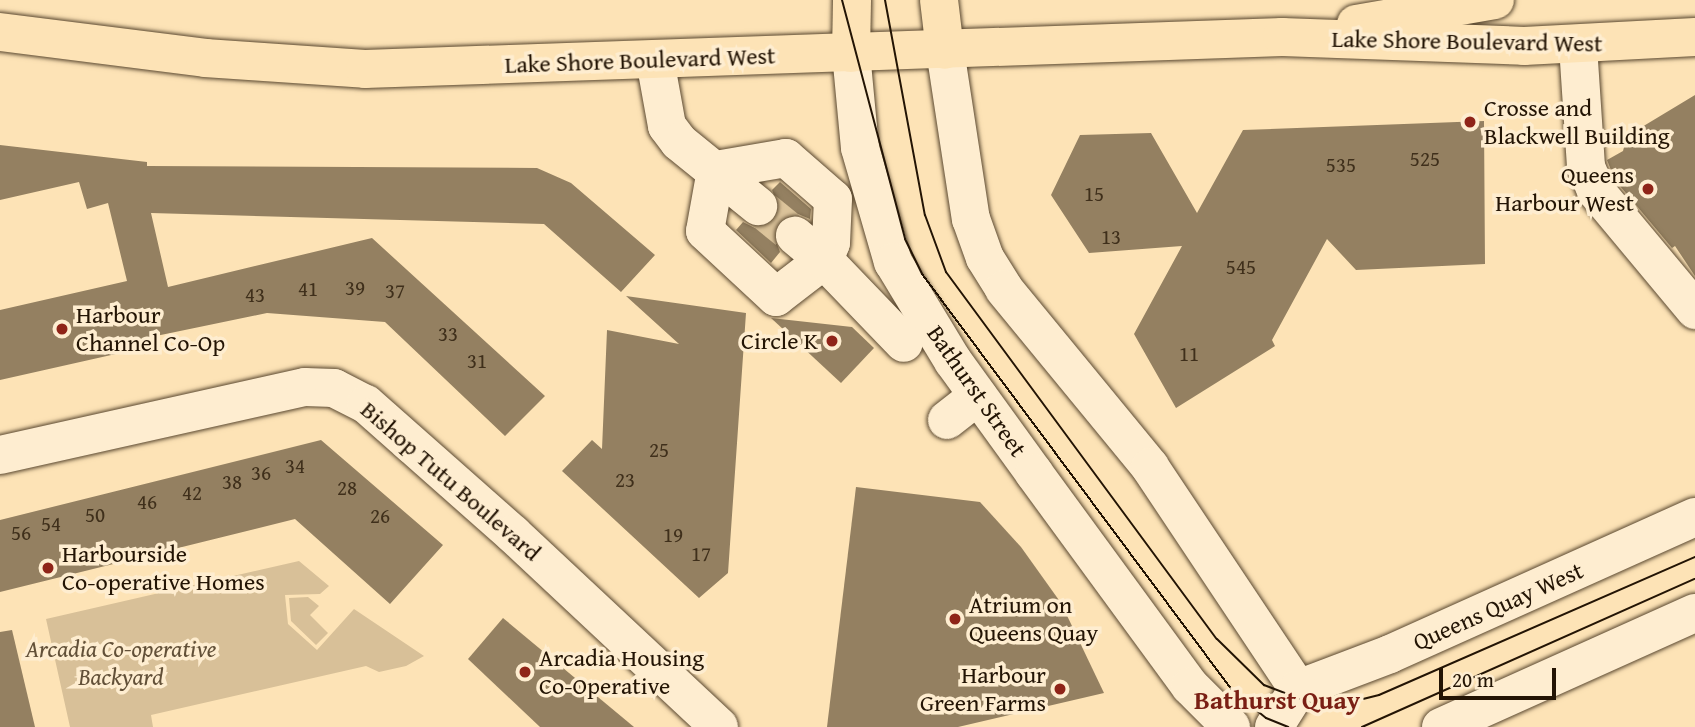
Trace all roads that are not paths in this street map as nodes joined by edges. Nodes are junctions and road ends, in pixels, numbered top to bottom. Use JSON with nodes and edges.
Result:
{"nodes":[{"id":1,"x":852,"y":0,"type":"edge"},
{"id":2,"x":939,"y":0,"type":"edge"},
{"id":3,"x":1495,"y":0,"type":"edge"},
{"id":4,"x":0,"y":32,"type":"edge"},
{"id":5,"x":1282,"y":37,"type":"junction"},
{"id":6,"x":1695,"y":37,"type":"edge"},
{"id":7,"x":1578,"y":46,"type":"junction"},
{"id":8,"x":945,"y":50,"type":"junction"},
{"id":9,"x":850,"y":53,"type":"junction"},
{"id":10,"x":655,"y":60,"type":"junction"},
{"id":11,"x":716,"y":170,"type":"junction"},
{"id":12,"x":758,"y":205,"type":"tunnel mouth"},
{"id":13,"x":795,"y":236,"type":"tunnel mouth"},
{"id":14,"x":835,"y":271,"type":"junction"},
{"id":15,"x":905,"y":281,"type":"junction"},
{"id":16,"x":1695,"y":310,"type":"edge"},
{"id":17,"x":904,"y":343,"type":"dead end"},
{"id":18,"x":978,"y":396,"type":"junction"},
{"id":19,"x":947,"y":420,"type":"dead end"},
{"id":20,"x":0,"y":455,"type":"edge"},
{"id":21,"x":1695,"y":517,"type":"edge"},
{"id":22,"x":1695,"y":613,"type":"edge"},
{"id":23,"x":1298,"y":690,"type":"junction"},
{"id":24,"x":719,"y":727,"type":"edge"},
{"id":25,"x":1231,"y":727,"type":"edge"},
{"id":26,"x":1274,"y":727,"type":"edge"},
{"id":27,"x":1441,"y":727,"type":"edge"}],
"edges":[{"from":1,"to":9,"type":"main road","name":"Bathurst Street"},
{"from":2,"to":8,"type":"main road"},
{"from":3,"to":5,"type":"main road","name":"Lake Shore Boulevard West"},
{"from":4,"to":10,"type":"main road","name":"Lake Shore Boulevard West"},
{"from":5,"to":7,"type":"main road","name":"Lake Shore Boulevard West"},
{"from":5,"to":8,"type":"main road","name":"Lake Shore Boulevard West"},
{"from":6,"to":7,"type":"main road","name":"Lake Shore Boulevard West"},
{"from":7,"to":16,"type":"street"},
{"from":8,"to":9,"type":"main road","name":"Lake Shore Boulevard West"},
{"from":8,"to":23,"type":"street"},
{"from":9,"to":10,"type":"main road","name":"Lake Shore Boulevard West"},
{"from":9,"to":15,"type":"street","name":"Bathurst Street"},
{"from":10,"to":11,"type":"street"},
{"from":11,"to":12,"type":"street"},
{"from":11,"to":14,"type":"street"},
{"from":11,"to":14,"type":"street"},
{"from":13,"to":14,"type":"street"},
{"from":14,"to":15,"type":"street"},
{"from":14,"to":17,"type":"street"},
{"from":15,"to":18,"type":"street","name":"Bathurst Street"},
{"from":18,"to":19,"type":"street"},
{"from":18,"to":25,"type":"street","name":"Bathurst Street"},
{"from":20,"to":24,"type":"street","name":"Bishop Tutu Boulevard"},
{"from":21,"to":23,"type":"street","name":"Queens Quay West"},
{"from":22,"to":27,"type":"street"},
{"from":23,"to":26,"type":"street"}]}
